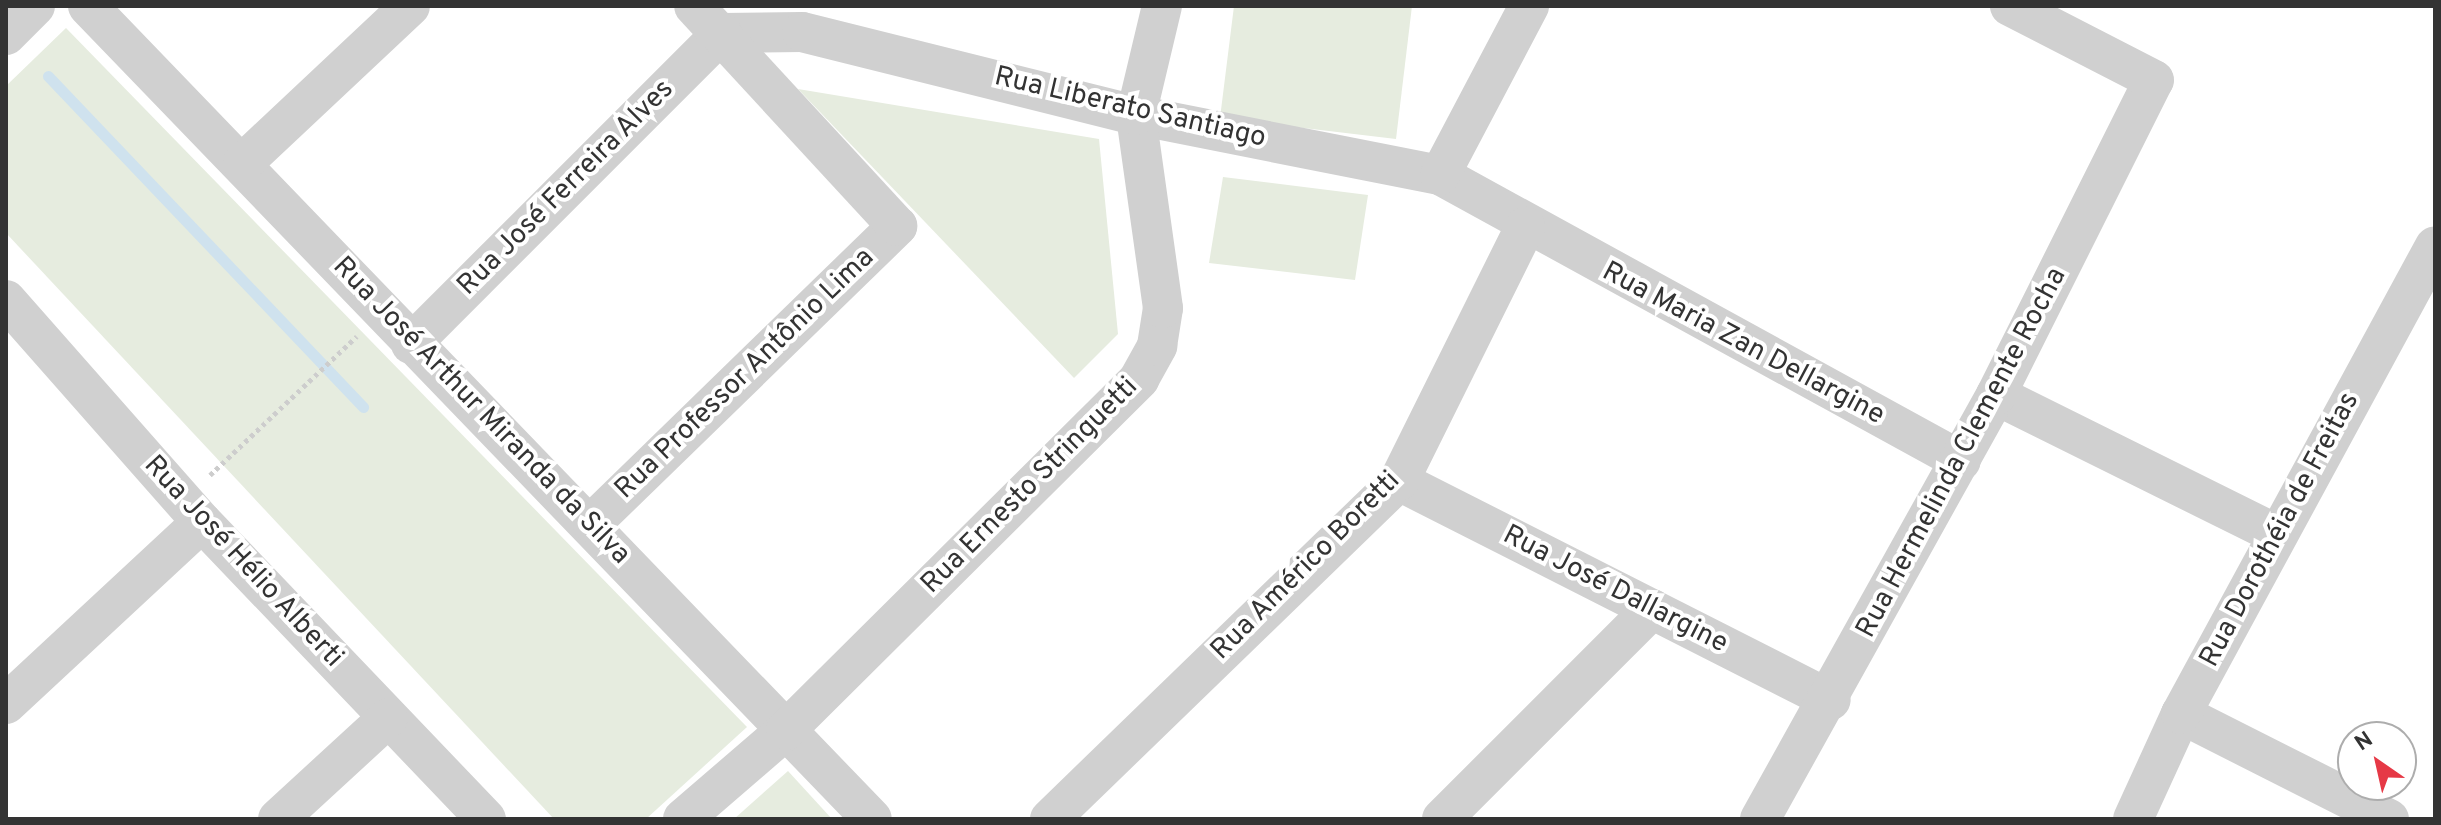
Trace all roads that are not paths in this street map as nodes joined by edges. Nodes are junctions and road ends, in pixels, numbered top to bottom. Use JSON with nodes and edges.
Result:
{"nodes":[{"id":1,"x":35,"y":6,"type":"edge"},
{"id":2,"x":88,"y":6,"type":"edge"},
{"id":3,"x":410,"y":6,"type":"edge"},
{"id":4,"x":1162,"y":6,"type":"edge"},
{"id":5,"x":1529,"y":6,"type":"edge"},
{"id":6,"x":2010,"y":6,"type":"edge"},
{"id":7,"x":714,"y":15,"type":"edge"},
{"id":8,"x":6,"y":35,"type":"edge"},
{"id":9,"x":1136,"y":115,"type":"junction"},
{"id":10,"x":243,"y":163,"type":"junction"},
{"id":11,"x":1440,"y":175,"type":"junction"},
{"id":12,"x":1525,"y":227,"type":"junction"},
{"id":13,"x":2435,"y":246,"type":"edge"},
{"id":14,"x":12,"y":318,"type":"edge"},
{"id":15,"x":411,"y":344,"type":"junction"},
{"id":16,"x":1996,"y":395,"type":"junction"},
{"id":17,"x":1961,"y":461,"type":"junction"},
{"id":18,"x":1399,"y":481,"type":"junction"},
{"id":19,"x":193,"y":511,"type":"junction"},
{"id":20,"x":592,"y":523,"type":"junction"},
{"id":21,"x":2276,"y":534,"type":"junction"},
{"id":22,"x":1652,"y":609,"type":"junction"},
{"id":23,"x":1831,"y":700,"type":"junction"},
{"id":24,"x":6,"y":704,"type":"edge"},
{"id":25,"x":2181,"y":714,"type":"junction"},
{"id":26,"x":388,"y":718,"type":"junction"},
{"id":27,"x":786,"y":730,"type":"junction"},
{"id":28,"x":278,"y":819,"type":"edge"},
{"id":29,"x":486,"y":819,"type":"edge"},
{"id":30,"x":683,"y":819,"type":"edge"},
{"id":31,"x":872,"y":819,"type":"edge"},
{"id":32,"x":1050,"y":819,"type":"edge"},
{"id":33,"x":1442,"y":819,"type":"edge"},
{"id":34,"x":1760,"y":819,"type":"edge"},
{"id":35,"x":2133,"y":819,"type":"edge"},
{"id":36,"x":2389,"y":819,"type":"edge"}],
"edges":[{"from":1,"to":8,"type":"street"},
{"from":2,"to":10,"type":"street","name":"Rua José Arthur Miranda da Silva"},
{"from":3,"to":10,"type":"street"},
{"from":4,"to":9,"type":"street","name":"Rua Ernesto Stringuetti"},
{"from":5,"to":11,"type":"street"},
{"from":6,"to":16,"type":"street","name":"Rua Hermelinda Clemente Rocha"},
{"from":7,"to":9,"type":"street","name":"Rua Liberato Santiago"},
{"from":7,"to":15,"type":"street","name":"Rua José Ferreira Alves"},
{"from":7,"to":20,"type":"street","name":"Rua Professor Antônio Lima"},
{"from":9,"to":11,"type":"street","name":"Rua Liberato Santiago"},
{"from":9,"to":27,"type":"street","name":"Rua Ernesto Stringuetti"},
{"from":10,"to":15,"type":"street","name":"Rua José Arthur Miranda da Silva"},
{"from":11,"to":12,"type":"street","name":"Rua Liberato Santiago"},
{"from":12,"to":17,"type":"street","name":"Rua Maria Zan Dellargine"},
{"from":12,"to":18,"type":"street","name":"Rua Américo Boretti"},
{"from":13,"to":21,"type":"street","name":"Rua Dorothéia de Freitas"},
{"from":14,"to":19,"type":"street","name":"Rua José Hélio Alberti"},
{"from":15,"to":20,"type":"street","name":"Rua José Arthur Miranda da Silva"},
{"from":16,"to":17,"type":"street","name":"Rua Hermelinda Clemente Rocha"},
{"from":16,"to":21,"type":"street"},
{"from":17,"to":23,"type":"street","name":"Rua Hermelinda Clemente Rocha"},
{"from":18,"to":22,"type":"street","name":"Rua José Dallargine"},
{"from":18,"to":32,"type":"street","name":"Rua Américo Boretti"},
{"from":19,"to":24,"type":"street"},
{"from":19,"to":26,"type":"street","name":"Rua José Hélio Alberti"},
{"from":20,"to":27,"type":"street","name":"Rua José Arthur Miranda da Silva"},
{"from":21,"to":25,"type":"street","name":"Rua Dorothéia de Freitas"},
{"from":22,"to":23,"type":"street","name":"Rua José Dallargine"},
{"from":22,"to":33,"type":"street"},
{"from":23,"to":34,"type":"street","name":"Rua Hermelinda Clemente Rocha"},
{"from":25,"to":35,"type":"street","name":"Rua Dorothéia de Freitas"},
{"from":25,"to":36,"type":"street"},
{"from":26,"to":28,"type":"street"},
{"from":26,"to":29,"type":"street","name":"Rua José Hélio Alberti"},
{"from":27,"to":30,"type":"street","name":"Rua Ernesto Stringuetti"},
{"from":27,"to":31,"type":"street","name":"Rua José Arthur Miranda da Silva"}]}
